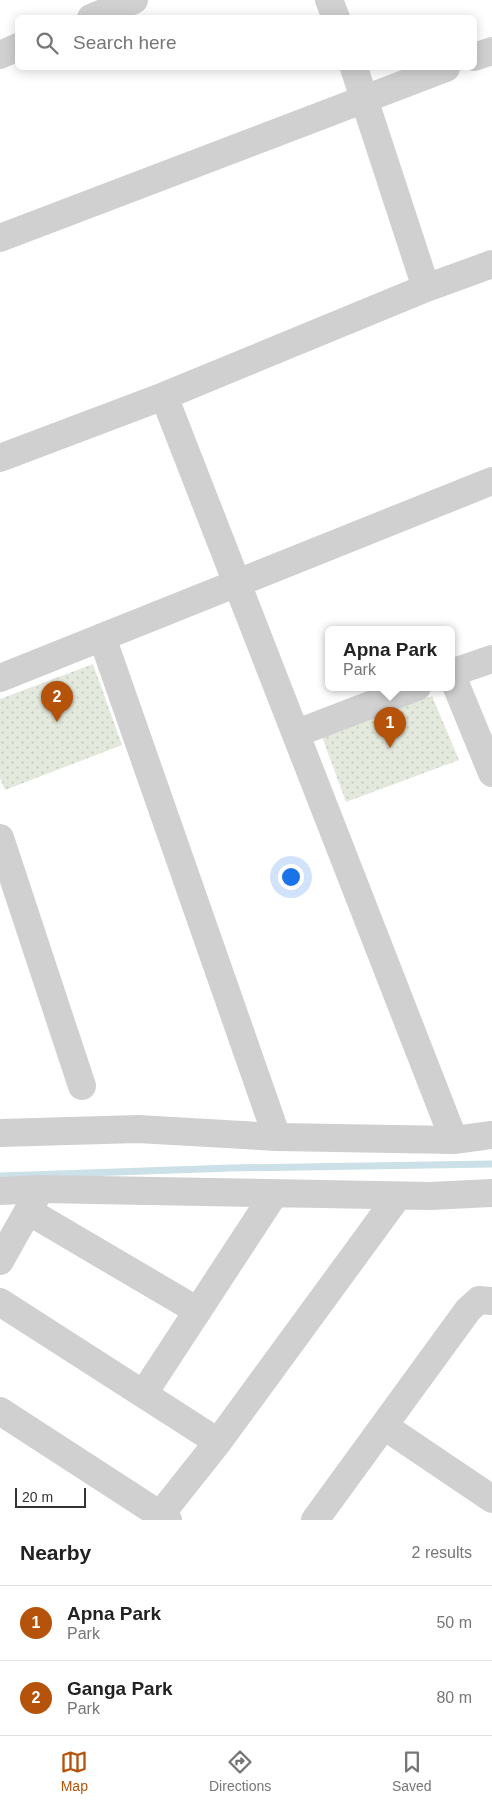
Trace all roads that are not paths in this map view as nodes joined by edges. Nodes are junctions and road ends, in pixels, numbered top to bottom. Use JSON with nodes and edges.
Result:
{"nodes":[{"id":1,"x":134,"y":0,"type":"edge"},
{"id":2,"x":329,"y":0,"type":"edge"},
{"id":3,"x":98,"y":15,"type":"edge"},
{"id":4,"x":335,"y":15,"type":"edge"},
{"id":5,"x":15,"y":49,"type":"edge"},
{"id":6,"x":492,"y":51,"type":"edge"},
{"id":7,"x":0,"y":54,"type":"edge"},
{"id":8,"x":477,"y":56,"type":"edge"},
{"id":9,"x":355,"y":70,"type":"edge"},
{"id":10,"x":440,"y":70,"type":"edge"},
{"id":11,"x":364,"y":97,"type":"junction"},
{"id":12,"x":0,"y":238,"type":"edge"},
{"id":13,"x":492,"y":264,"type":"edge"},
{"id":14,"x":426,"y":288,"type":"junction"},
{"id":15,"x":164,"y":396,"type":"junction"},
{"id":16,"x":0,"y":458,"type":"edge"},
{"id":17,"x":492,"y":481,"type":"edge"},
{"id":18,"x":236,"y":582,"type":"junction"},
{"id":19,"x":102,"y":637,"type":"junction"},
{"id":20,"x":492,"y":659,"type":"edge"},
{"id":21,"x":455,"y":672,"type":"edge"},
{"id":22,"x":0,"y":678,"type":"edge"},
{"id":23,"x":455,"y":683,"type":"edge"},
{"id":24,"x":407,"y":691,"type":"edge"},
{"id":25,"x":297,"y":733,"type":"junction"},
{"id":26,"x":492,"y":773,"type":"edge"},
{"id":27,"x":0,"y":838,"type":"edge"},
{"id":28,"x":82,"y":1086,"type":"dead end"},
{"id":29,"x":0,"y":1133,"type":"edge"},
{"id":30,"x":492,"y":1135,"type":"edge"},
{"id":31,"x":277,"y":1137,"type":"junction"},
{"id":32,"x":454,"y":1140,"type":"junction"},
{"id":33,"x":0,"y":1191,"type":"edge"},
{"id":34,"x":492,"y":1193,"type":"edge"},
{"id":35,"x":274,"y":1194,"type":"junction"},
{"id":36,"x":398,"y":1196,"type":"junction"},
{"id":37,"x":34,"y":1200,"type":"junction"},
{"id":38,"x":0,"y":1261,"type":"edge"},
{"id":39,"x":492,"y":1301,"type":"edge"},
{"id":40,"x":0,"y":1302,"type":"edge"},
{"id":41,"x":198,"y":1311,"type":"junction"},
{"id":42,"x":144,"y":1392,"type":"junction"},
{"id":43,"x":0,"y":1411,"type":"edge"},
{"id":44,"x":384,"y":1426,"type":"junction"},
{"id":45,"x":218,"y":1442,"type":"junction"},
{"id":46,"x":492,"y":1499,"type":"edge"},
{"id":47,"x":164,"y":1517,"type":"edge"},
{"id":48,"x":315,"y":1520,"type":"edge"}],
"edges":[{"from":1,"to":3,"type":"street"},
{"from":2,"to":4,"type":"street"},
{"from":5,"to":7,"type":"street"},
{"from":6,"to":8,"type":"street"},
{"from":9,"to":11,"type":"street"},
{"from":10,"to":11,"type":"street"},
{"from":11,"to":12,"type":"street"},
{"from":11,"to":14,"type":"street"},
{"from":13,"to":14,"type":"street"},
{"from":14,"to":15,"type":"street"},
{"from":15,"to":16,"type":"street"},
{"from":15,"to":18,"type":"street"},
{"from":17,"to":18,"type":"street"},
{"from":18,"to":19,"type":"street"},
{"from":18,"to":25,"type":"street"},
{"from":19,"to":22,"type":"street"},
{"from":19,"to":31,"type":"street"},
{"from":20,"to":21,"type":"street"},
{"from":23,"to":26,"type":"street"},
{"from":24,"to":25,"type":"street"},
{"from":25,"to":32,"type":"street"},
{"from":27,"to":28,"type":"street"},
{"from":29,"to":31,"type":"street"},
{"from":30,"to":32,"type":"street"},
{"from":31,"to":32,"type":"street"},
{"from":33,"to":37,"type":"street"},
{"from":34,"to":36,"type":"street"},
{"from":35,"to":36,"type":"street"},
{"from":35,"to":37,"type":"street"},
{"from":35,"to":41,"type":"street"},
{"from":36,"to":45,"type":"street"},
{"from":37,"to":38,"type":"street"},
{"from":37,"to":41,"type":"street"},
{"from":39,"to":44,"type":"street"},
{"from":40,"to":42,"type":"street"},
{"from":41,"to":42,"type":"street"},
{"from":42,"to":45,"type":"street"},
{"from":43,"to":47,"type":"street"},
{"from":44,"to":46,"type":"street"},
{"from":44,"to":48,"type":"street"},
{"from":45,"to":47,"type":"street"}]}
